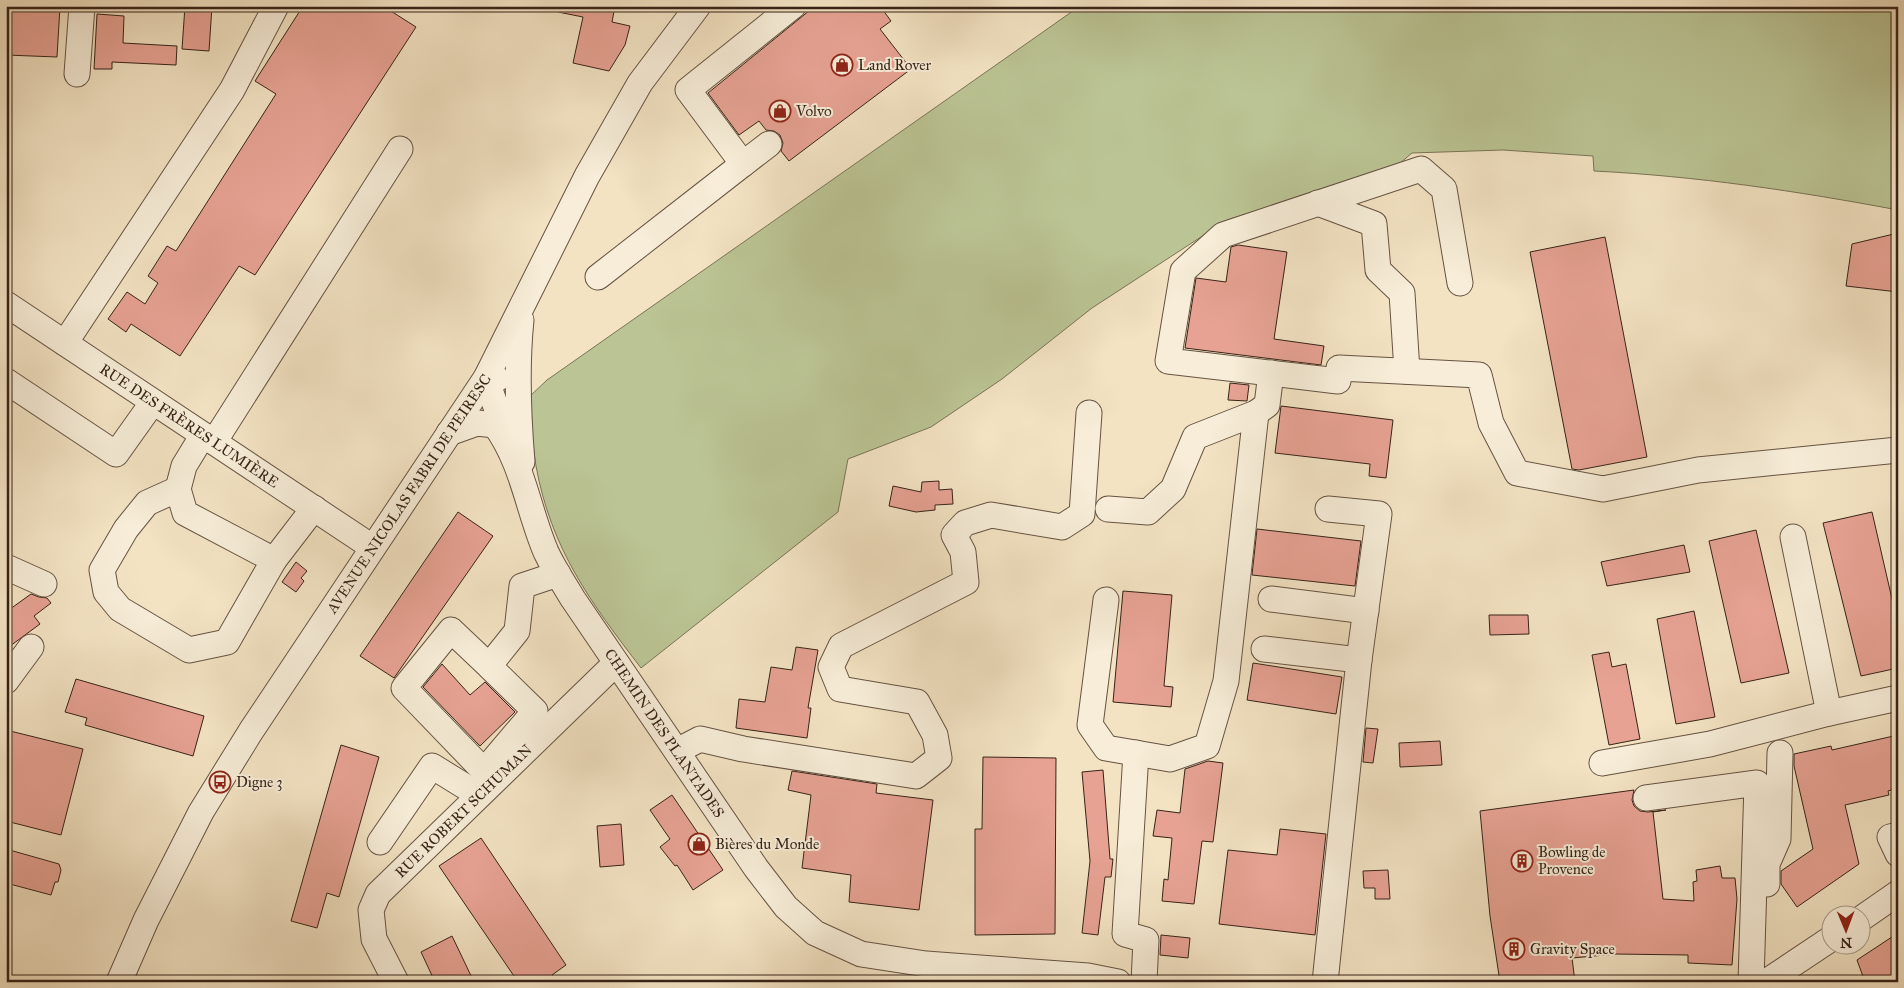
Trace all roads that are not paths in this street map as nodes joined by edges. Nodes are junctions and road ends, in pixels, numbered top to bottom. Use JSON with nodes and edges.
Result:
{"nodes":[{"id":1,"x":82,"y":6,"type":"edge"},
{"id":2,"x":276,"y":6,"type":"edge"},
{"id":3,"x":698,"y":6,"type":"edge"},
{"id":4,"x":793,"y":6,"type":"edge"},
{"id":5,"x":77,"y":74,"type":"dead end"},
{"id":6,"x":769,"y":144,"type":"dead end"},
{"id":7,"x":400,"y":149,"type":"dead end"},
{"id":8,"x":743,"y":164,"type":"junction"},
{"id":9,"x":1318,"y":203,"type":"junction"},
{"id":10,"x":598,"y":277,"type":"dead end"},
{"id":11,"x":1460,"y":283,"type":"dead end"},
{"id":12,"x":6,"y":304,"type":"edge"},
{"id":13,"x":522,"y":305,"type":"junction"},
{"id":14,"x":65,"y":343,"type":"junction"},
{"id":15,"x":1407,"y":371,"type":"junction"},
{"id":16,"x":1271,"y":373,"type":"junction"},
{"id":17,"x":486,"y":378,"type":"junction"},
{"id":18,"x":6,"y":381,"type":"edge"},
{"id":19,"x":517,"y":390,"type":"junction"},
{"id":20,"x":153,"y":402,"type":"junction"},
{"id":21,"x":1089,"y":413,"type":"dead end"},
{"id":22,"x":1256,"y":413,"type":"junction"},
{"id":23,"x":449,"y":433,"type":"junction"},
{"id":24,"x":208,"y":438,"type":"junction"},
{"id":25,"x":507,"y":441,"type":"junction"},
{"id":26,"x":1898,"y":450,"type":"edge"},
{"id":27,"x":524,"y":482,"type":"junction"},
{"id":28,"x":178,"y":489,"type":"junction"},
{"id":29,"x":314,"y":508,"type":"junction"},
{"id":30,"x":1108,"y":509,"type":"dead end"},
{"id":31,"x":1328,"y":509,"type":"dead end"},
{"id":32,"x":1793,"y":537,"type":"dead end"},
{"id":33,"x":372,"y":547,"type":"junction"},
{"id":34,"x":274,"y":560,"type":"junction"},
{"id":35,"x":6,"y":567,"type":"edge"},
{"id":36,"x":558,"y":574,"type":"junction"},
{"id":37,"x":44,"y":584,"type":"dead end"},
{"id":38,"x":1271,"y":599,"type":"dead end"},
{"id":39,"x":1106,"y":600,"type":"dead end"},
{"id":40,"x":1366,"y":611,"type":"junction"},
{"id":41,"x":31,"y":647,"type":"dead end"},
{"id":42,"x":1264,"y":649,"type":"dead end"},
{"id":43,"x":1359,"y":660,"type":"junction"},
{"id":44,"x":616,"y":663,"type":"junction"},
{"id":45,"x":489,"y":666,"type":"junction"},
{"id":46,"x":6,"y":681,"type":"edge"},
{"id":47,"x":1898,"y":698,"type":"edge"},
{"id":48,"x":1830,"y":713,"type":"junction"},
{"id":49,"x":676,"y":751,"type":"junction"},
{"id":50,"x":1136,"y":753,"type":"junction"},
{"id":51,"x":1780,"y":753,"type":"dead end"},
{"id":52,"x":1602,"y":762,"type":"dead end"},
{"id":53,"x":479,"y":795,"type":"junction"},
{"id":54,"x":1646,"y":798,"type":"dead end"},
{"id":55,"x":1898,"y":835,"type":"edge"},
{"id":56,"x":380,"y":842,"type":"dead end"},
{"id":57,"x":1898,"y":854,"type":"edge"},
{"id":58,"x":1898,"y":893,"type":"edge"},
{"id":59,"x":1872,"y":911,"type":"edge"},
{"id":60,"x":1822,"y":945,"type":"edge"},
{"id":61,"x":120,"y":982,"type":"edge"},
{"id":62,"x":396,"y":982,"type":"edge"},
{"id":63,"x":1118,"y":982,"type":"edge"},
{"id":64,"x":1144,"y":982,"type":"edge"},
{"id":65,"x":1325,"y":982,"type":"edge"},
{"id":66,"x":1751,"y":982,"type":"edge"},
{"id":67,"x":1765,"y":982,"type":"edge"}],
"edges":[{"from":1,"to":5,"type":"street"},
{"from":2,"to":14,"type":"street"},
{"from":3,"to":13,"type":"street","name":"AVENUE NICOLAS FABRI DE PEIRESC"},
{"from":4,"to":8,"type":"street"},
{"from":6,"to":8,"type":"street"},
{"from":7,"to":24,"type":"street"},
{"from":8,"to":10,"type":"street"},
{"from":9,"to":11,"type":"street"},
{"from":9,"to":15,"type":"street"},
{"from":9,"to":16,"type":"street"},
{"from":12,"to":14,"type":"street","name":"RUE DES FRÈRES LUMIÈRE"},
{"from":13,"to":17,"type":"street","name":"AVENUE NICOLAS FABRI DE PEIRESC"},
{"from":13,"to":19,"type":"street"},
{"from":14,"to":20,"type":"street","name":"RUE DES FRÈRES LUMIÈRE"},
{"from":15,"to":16,"type":"street"},
{"from":15,"to":26,"type":"street"},
{"from":16,"to":22,"type":"street"},
{"from":17,"to":19,"type":"street"},
{"from":17,"to":23,"type":"street","name":"AVENUE NICOLAS FABRI DE PEIRESC"},
{"from":17,"to":25,"type":"street"},
{"from":18,"to":20,"type":"street"},
{"from":19,"to":27,"type":"street"},
{"from":20,"to":24,"type":"street","name":"RUE DES FRÈRES LUMIÈRE"},
{"from":21,"to":49,"type":"street"},
{"from":22,"to":30,"type":"street"},
{"from":22,"to":50,"type":"street"},
{"from":23,"to":25,"type":"street"},
{"from":23,"to":33,"type":"street","name":"AVENUE NICOLAS FABRI DE PEIRESC"},
{"from":24,"to":28,"type":"street"},
{"from":24,"to":29,"type":"street","name":"RUE DES FRÈRES LUMIÈRE"},
{"from":25,"to":27,"type":"street"},
{"from":27,"to":36,"type":"street","name":"CHEMIN DES PLANTADES"},
{"from":28,"to":34,"type":"street"},
{"from":28,"to":34,"type":"street"},
{"from":29,"to":33,"type":"street","name":"RUE DES FRÈRES LUMIÈRE"},
{"from":29,"to":34,"type":"street"},
{"from":31,"to":40,"type":"street"},
{"from":32,"to":48,"type":"street"},
{"from":33,"to":61,"type":"street","name":"AVENUE NICOLAS FABRI DE PEIRESC"},
{"from":35,"to":37,"type":"street"},
{"from":36,"to":44,"type":"street","name":"CHEMIN DES PLANTADES"},
{"from":36,"to":45,"type":"street"},
{"from":38,"to":40,"type":"street"},
{"from":39,"to":50,"type":"street"},
{"from":40,"to":43,"type":"street"},
{"from":41,"to":46,"type":"street"},
{"from":42,"to":43,"type":"street"},
{"from":43,"to":65,"type":"street"},
{"from":44,"to":49,"type":"street","name":"CHEMIN DES PLANTADES"},
{"from":44,"to":53,"type":"street","name":"RUE ROBERT SCHUMAN"},
{"from":45,"to":45,"type":"street"},
{"from":47,"to":48,"type":"street"},
{"from":48,"to":52,"type":"street"},
{"from":49,"to":63,"type":"street","name":"CHEMIN DES PLANTADES"},
{"from":50,"to":64,"type":"street"},
{"from":51,"to":67,"type":"street"},
{"from":53,"to":56,"type":"street"},
{"from":53,"to":62,"type":"street","name":"RUE ROBERT SCHUMAN"},
{"from":54,"to":66,"type":"street"},
{"from":55,"to":57,"type":"street"},
{"from":58,"to":59,"type":"street"},
{"from":60,"to":67,"type":"street"}]}
